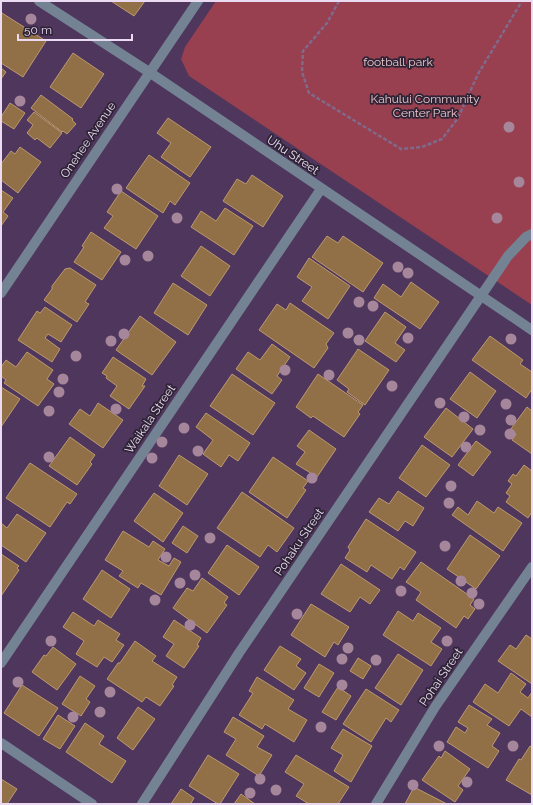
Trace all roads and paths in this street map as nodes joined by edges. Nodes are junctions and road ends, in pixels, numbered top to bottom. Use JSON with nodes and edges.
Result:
{"nodes":[{"id":1,"x":39,"y":1,"type":"edge"},
{"id":2,"x":198,"y":1,"type":"edge"},
{"id":3,"x":339,"y":1,"type":"edge"},
{"id":4,"x":522,"y":1,"type":"edge"},
{"id":5,"x":149,"y":72,"type":"junction"},
{"id":6,"x":321,"y":189,"type":"junction"},
{"id":7,"x":532,"y":234,"type":"edge"},
{"id":8,"x":1,"y":293,"type":"edge"},
{"id":9,"x":481,"y":296,"type":"junction"},
{"id":10,"x":532,"y":330,"type":"edge"},
{"id":11,"x":532,"y":568,"type":"edge"},
{"id":12,"x":1,"y":663,"type":"edge"},
{"id":13,"x":1,"y":743,"type":"edge"},
{"id":14,"x":92,"y":804,"type":"edge"},
{"id":15,"x":142,"y":804,"type":"edge"},
{"id":16,"x":376,"y":804,"type":"edge"}],
"edges":[{"from":1,"to":5,"type":"street","name":"Uhu Street"},
{"from":2,"to":5,"type":"street","name":"Onehee Avenue"},
{"from":3,"to":4,"type":"path"},
{"from":5,"to":6,"type":"street","name":"Uhu Street"},
{"from":5,"to":8,"type":"street","name":"Onehee Avenue"},
{"from":6,"to":9,"type":"street","name":"Uhu Street"},
{"from":6,"to":12,"type":"street","name":"Waikala Street"},
{"from":7,"to":9,"type":"street","name":"Pohaku Street"},
{"from":9,"to":10,"type":"street","name":"Uhu Street"},
{"from":9,"to":15,"type":"street","name":"Pohaku Street"},
{"from":11,"to":16,"type":"street","name":"Pohai Street"},
{"from":13,"to":14,"type":"street"}]}
